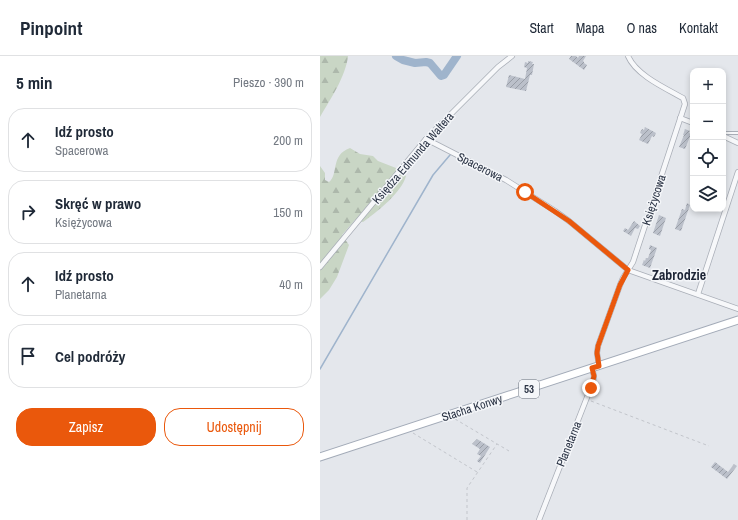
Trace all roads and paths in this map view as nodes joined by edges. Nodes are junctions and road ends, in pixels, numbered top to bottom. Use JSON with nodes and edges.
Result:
{"nodes":[{"id":1,"x":512,"y":56,"type":"edge"},
{"id":2,"x":628,"y":56,"type":"edge"},
{"id":3,"x":680,"y":118,"type":"junction"},
{"id":4,"x":690,"y":123,"type":"edge"},
{"id":5,"x":738,"y":133,"type":"edge"},
{"id":6,"x":726,"y":135,"type":"edge"},
{"id":7,"x":726,"y":137,"type":"edge"},
{"id":8,"x":426,"y":139,"type":"junction"},
{"id":9,"x":738,"y":143,"type":"edge"},
{"id":10,"x":738,"y":172,"type":"edge"},
{"id":11,"x":320,"y":267,"type":"edge"},
{"id":12,"x":628,"y":270,"type":"junction"},
{"id":13,"x":698,"y":294,"type":"junction"},
{"id":14,"x":738,"y":309,"type":"edge"},
{"id":15,"x":738,"y":320,"type":"edge"},
{"id":16,"x":596,"y":367,"type":"junction"},
{"id":17,"x":587,"y":399,"type":"junction"},
{"id":18,"x":450,"y":415,"type":"junction"},
{"id":19,"x":408,"y":428,"type":"junction"},
{"id":20,"x":497,"y":444,"type":"junction"},
{"id":21,"x":709,"y":446,"type":"dead end"},
{"id":22,"x":509,"y":451,"type":"dead end"},
{"id":23,"x":320,"y":458,"type":"edge"},
{"id":24,"x":477,"y":472,"type":"junction"},
{"id":25,"x":468,"y":520,"type":"edge"},
{"id":26,"x":539,"y":520,"type":"edge"}],
"edges":[{"from":1,"to":8,"type":"street","name":"Księdza Edmunda Waltera"},
{"from":2,"to":3,"type":"street","name":"Księżycowa"},
{"from":3,"to":4,"type":"street"},
{"from":3,"to":12,"type":"street","name":"Księżycowa"},
{"from":5,"to":6,"type":"lane"},
{"from":7,"to":9,"type":"street"},
{"from":8,"to":11,"type":"street","name":"Księdza Edmunda Waltera"},
{"from":8,"to":12,"type":"street","name":"Spacerowa"},
{"from":10,"to":13,"type":"street"},
{"from":12,"to":13,"type":"street"},
{"from":12,"to":16,"type":"street","name":"Księżycowa"},
{"from":13,"to":14,"type":"street"},
{"from":15,"to":16,"type":"main road","name":"Stacha Konwy","number":"53"},
{"from":16,"to":17,"type":"street","name":"Planetarna"},
{"from":16,"to":18,"type":"main road","name":"Stacha Konwy","number":"53"},
{"from":17,"to":21,"type":"path"},
{"from":17,"to":26,"type":"street","name":"Planetarna"},
{"from":18,"to":19,"type":"main road","name":"Stacha Konwy","number":"53"},
{"from":18,"to":20,"type":"path"},
{"from":19,"to":23,"type":"main road","name":"Stacha Konwy","number":"53"},
{"from":19,"to":24,"type":"path"},
{"from":20,"to":22,"type":"path"},
{"from":20,"to":24,"type":"path"},
{"from":24,"to":25,"type":"path"}]}
